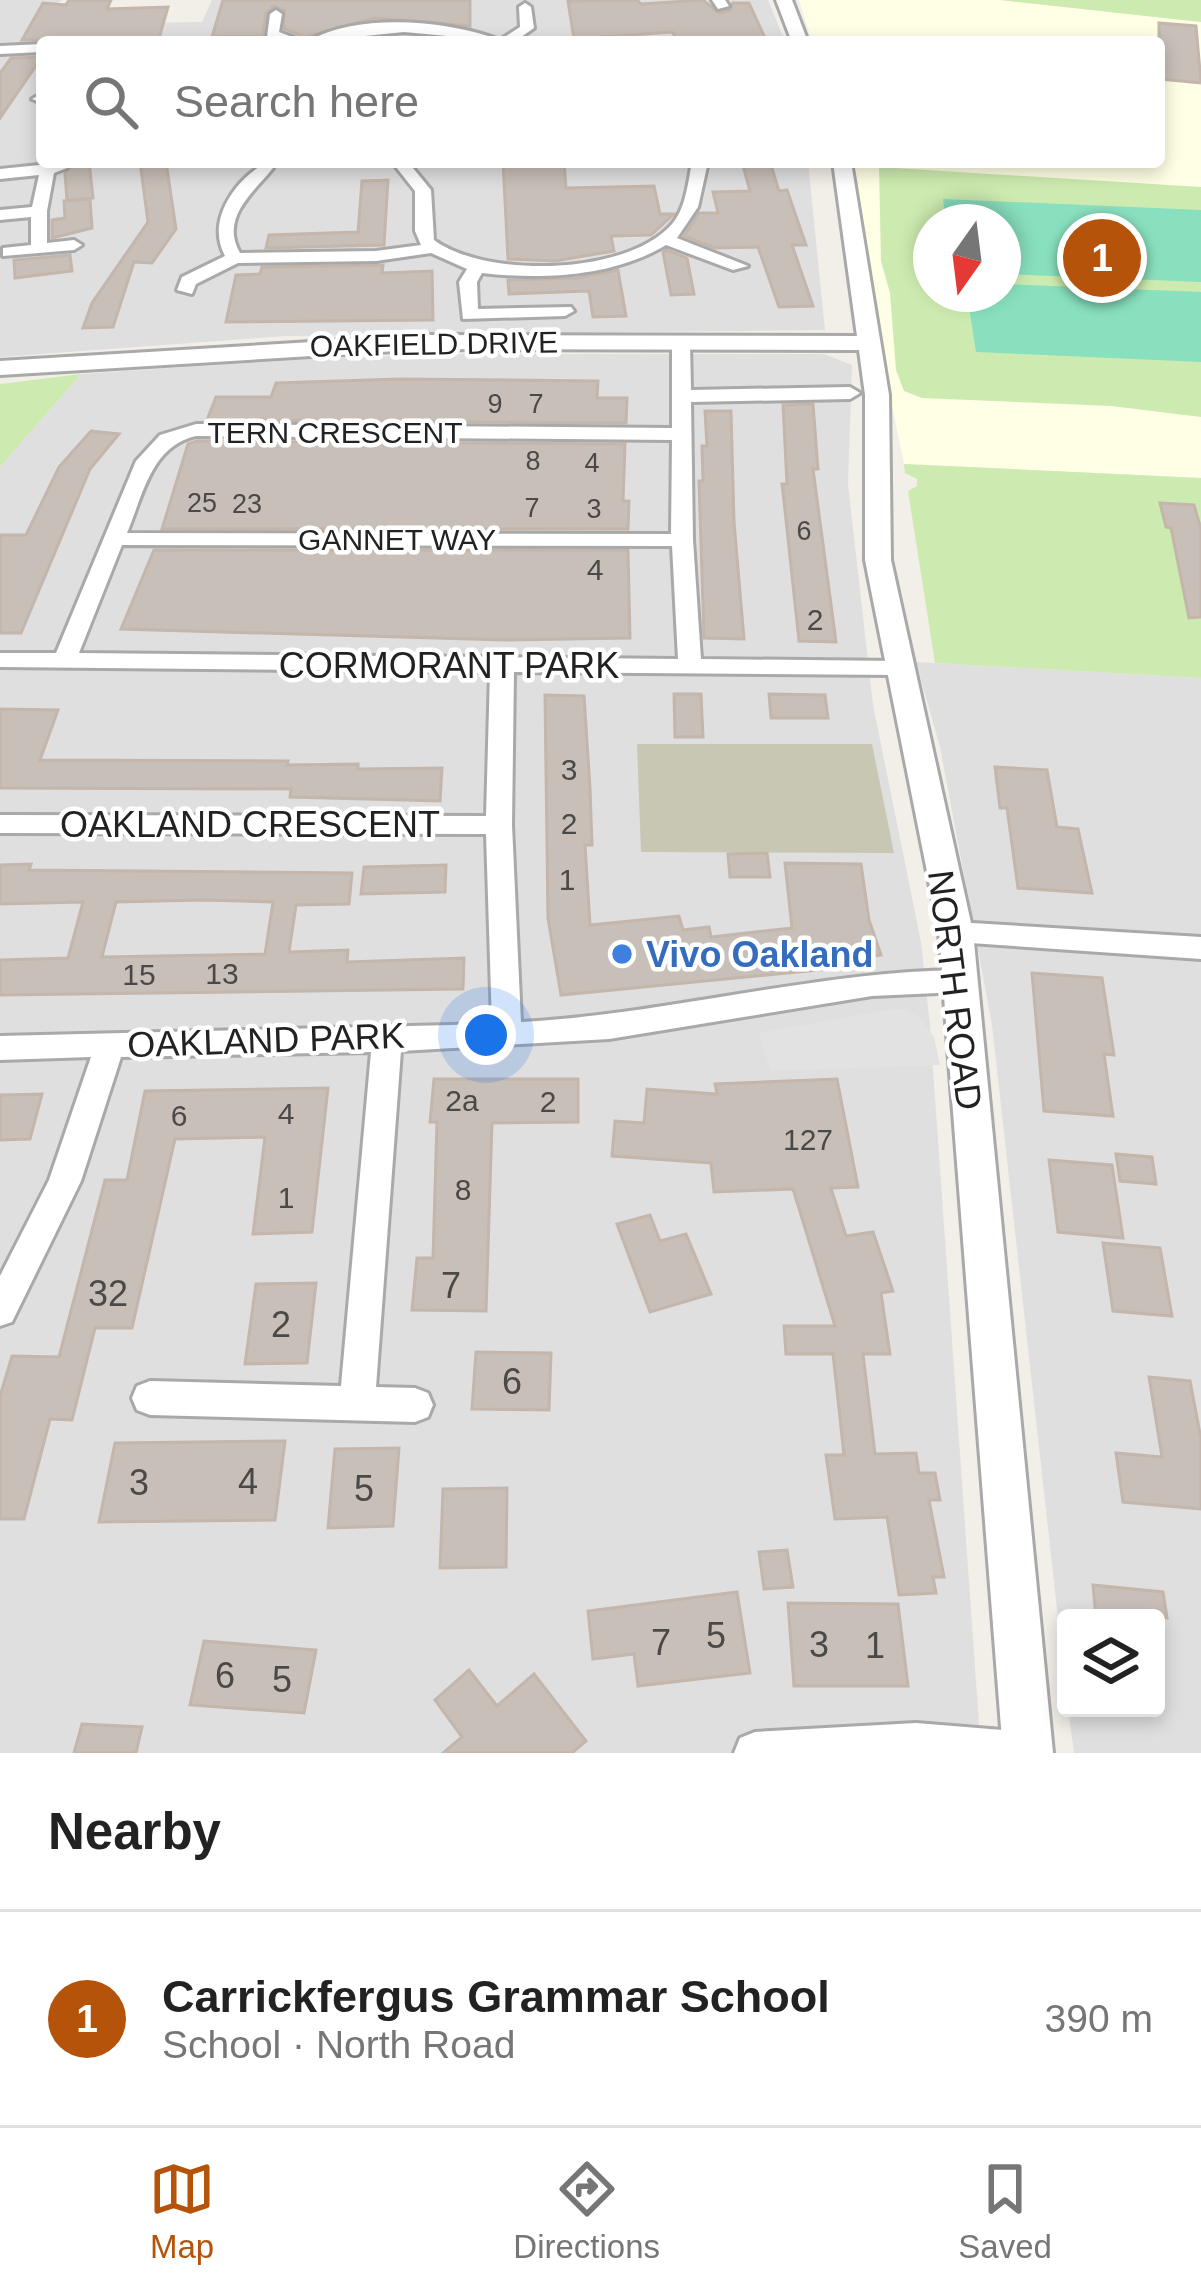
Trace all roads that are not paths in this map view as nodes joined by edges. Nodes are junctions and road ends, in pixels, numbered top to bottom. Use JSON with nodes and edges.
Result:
{"nodes":[{"id":1,"x":784,"y":0,"type":"edge"},
{"id":2,"x":525,"y":7,"type":"dead end"},
{"id":3,"x":276,"y":14,"type":"dead end"},
{"id":4,"x":278,"y":36,"type":"edge"},
{"id":5,"x":341,"y":36,"type":"edge"},
{"id":6,"x":457,"y":36,"type":"edge"},
{"id":7,"x":516,"y":36,"type":"edge"},
{"id":8,"x":798,"y":36,"type":"edge"},
{"id":9,"x":36,"y":49,"type":"edge"},
{"id":10,"x":0,"y":50,"type":"edge"},
{"id":11,"x":405,"y":168,"type":"edge"},
{"id":12,"x":699,"y":168,"type":"edge"},
{"id":13,"x":843,"y":168,"type":"edge"},
{"id":14,"x":255,"y":172,"type":"dead end"},
{"id":15,"x":0,"y":174,"type":"edge"},
{"id":16,"x":39,"y":211,"type":"junction"},
{"id":17,"x":0,"y":215,"type":"edge"},
{"id":18,"x":665,"y":239,"type":"junction"},
{"id":19,"x":74,"y":245,"type":"dead end"},
{"id":20,"x":39,"y":248,"type":"junction"},
{"id":21,"x":432,"y":248,"type":"junction"},
{"id":22,"x":9,"y":252,"type":"dead end"},
{"id":23,"x":235,"y":258,"type":"junction"},
{"id":24,"x":478,"y":265,"type":"junction"},
{"id":25,"x":739,"y":266,"type":"dead end"},
{"id":26,"x":186,"y":290,"type":"dead end"},
{"id":27,"x":565,"y":311,"type":"dead end"},
{"id":28,"x":681,"y":342,"type":"junction"},
{"id":29,"x":869,"y":343,"type":"junction"},
{"id":30,"x":0,"y":368,"type":"edge"},
{"id":31,"x":850,"y":393,"type":"dead end"},
{"id":32,"x":682,"y":396,"type":"junction"},
{"id":33,"x":681,"y":434,"type":"junction"},
{"id":34,"x":112,"y":538,"type":"junction"},
{"id":35,"x":682,"y":540,"type":"junction"},
{"id":36,"x":0,"y":660,"type":"edge"},
{"id":37,"x":64,"y":661,"type":"junction"},
{"id":38,"x":689,"y":666,"type":"junction"},
{"id":39,"x":502,"y":667,"type":"junction"},
{"id":40,"x":898,"y":668,"type":"junction"},
{"id":41,"x":0,"y":824,"type":"edge"},
{"id":42,"x":500,"y":825,"type":"junction"},
{"id":43,"x":956,"y":932,"type":"junction"},
{"id":44,"x":1201,"y":948,"type":"edge"},
{"id":45,"x":960,"y":981,"type":"junction"},
{"id":46,"x":507,"y":1035,"type":"junction"},
{"id":47,"x":387,"y":1036,"type":"junction"},
{"id":48,"x":110,"y":1044,"type":"junction"},
{"id":49,"x":0,"y":1048,"type":"edge"},
{"id":50,"x":0,"y":1311,"type":"edge"},
{"id":51,"x":150,"y":1398,"type":"dead end"},
{"id":52,"x":356,"y":1402,"type":"junction"},
{"id":53,"x":415,"y":1406,"type":"dead end"},
{"id":54,"x":755,"y":1753,"type":"edge"},
{"id":55,"x":1028,"y":1753,"type":"edge"}],
"edges":[{"from":1,"to":8,"type":"street"},
{"from":2,"to":7,"type":"street"},
{"from":3,"to":4,"type":"street"},
{"from":5,"to":6,"type":"street"},
{"from":9,"to":10,"type":"street"},
{"from":11,"to":21,"type":"street"},
{"from":12,"to":18,"type":"street"},
{"from":13,"to":29,"type":"street","name":"NORTH ROAD"},
{"from":14,"to":23,"type":"street"},
{"from":15,"to":16,"type":"street"},
{"from":16,"to":17,"type":"street"},
{"from":16,"to":20,"type":"street"},
{"from":18,"to":24,"type":"street"},
{"from":18,"to":25,"type":"street"},
{"from":19,"to":20,"type":"street"},
{"from":20,"to":22,"type":"street"},
{"from":21,"to":23,"type":"street"},
{"from":21,"to":24,"type":"street"},
{"from":23,"to":26,"type":"street"},
{"from":24,"to":27,"type":"street"},
{"from":28,"to":29,"type":"street","name":"OAKFIELD DRIVE"},
{"from":28,"to":30,"type":"street","name":"OAKFIELD DRIVE"},
{"from":28,"to":32,"type":"street"},
{"from":29,"to":40,"type":"street","name":"NORTH ROAD"},
{"from":31,"to":32,"type":"street"},
{"from":32,"to":33,"type":"street"},
{"from":33,"to":34,"type":"street","name":"TERN CRESCENT"},
{"from":33,"to":35,"type":"street"},
{"from":34,"to":35,"type":"street","name":"GANNET WAY"},
{"from":34,"to":37,"type":"street","name":"TERN CRESCENT"},
{"from":35,"to":38,"type":"street"},
{"from":36,"to":37,"type":"street","name":"CORMORANT PARK"},
{"from":37,"to":39,"type":"street","name":"CORMORANT PARK"},
{"from":38,"to":39,"type":"street","name":"CORMORANT PARK"},
{"from":38,"to":40,"type":"street","name":"CORMORANT PARK"},
{"from":39,"to":42,"type":"street"},
{"from":40,"to":43,"type":"street","name":"NORTH ROAD"},
{"from":41,"to":42,"type":"street","name":"OAKLAND CRESCENT"},
{"from":42,"to":46,"type":"street"},
{"from":43,"to":44,"type":"street"},
{"from":43,"to":45,"type":"street","name":"NORTH ROAD"},
{"from":45,"to":46,"type":"street","name":"OAKLAND PARK"},
{"from":45,"to":55,"type":"street","name":"NORTH ROAD"},
{"from":46,"to":47,"type":"street","name":"OAKLAND PARK"},
{"from":47,"to":48,"type":"street","name":"OAKLAND PARK"},
{"from":47,"to":52,"type":"street"},
{"from":48,"to":49,"type":"street","name":"OAKLAND PARK"},
{"from":48,"to":50,"type":"street"},
{"from":51,"to":52,"type":"street"},
{"from":52,"to":53,"type":"street"},
{"from":54,"to":55,"type":"street"}]}
